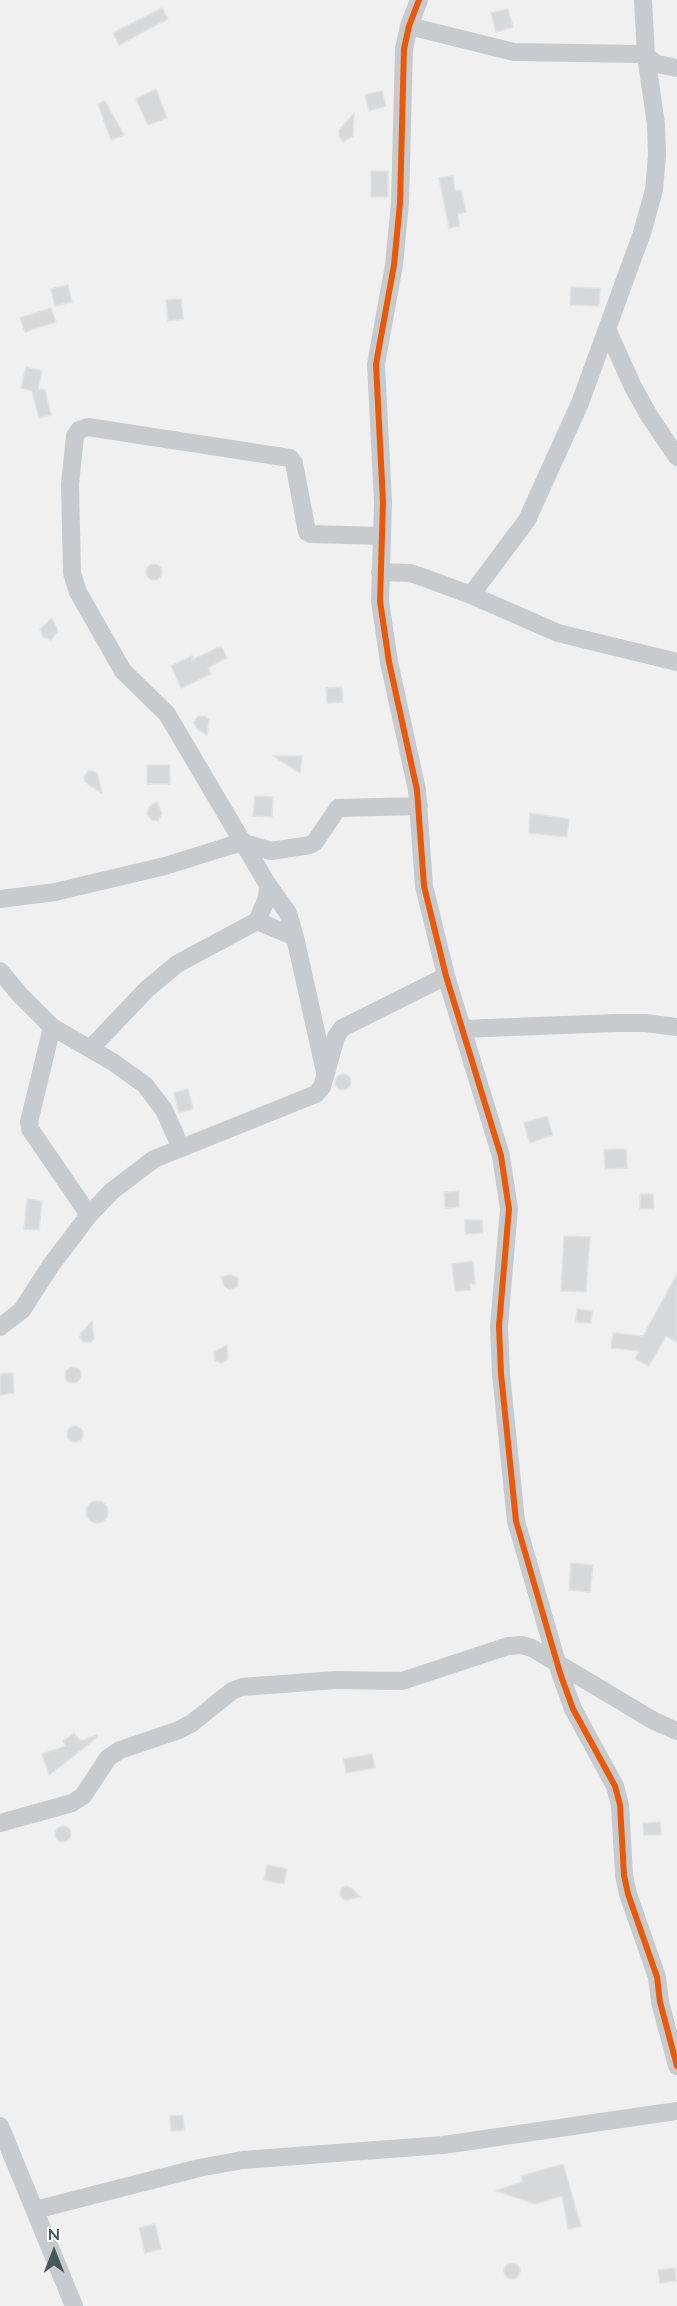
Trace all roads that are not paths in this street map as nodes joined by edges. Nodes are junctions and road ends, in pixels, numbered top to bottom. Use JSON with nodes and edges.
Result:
{"nodes":[{"id":1,"x":419,"y":0,"type":"edge"},
{"id":2,"x":643,"y":0,"type":"edge"},
{"id":3,"x":409,"y":26,"type":"junction"},
{"id":4,"x":646,"y":56,"type":"junction"},
{"id":5,"x":677,"y":68,"type":"edge"},
{"id":6,"x":607,"y":329,"type":"junction"},
{"id":7,"x":677,"y":457,"type":"edge"},
{"id":8,"x":382,"y":536,"type":"junction"},
{"id":9,"x":380,"y":572,"type":"junction"},
{"id":10,"x":471,"y":595,"type":"junction"},
{"id":11,"x":677,"y":662,"type":"edge"},
{"id":12,"x":418,"y":806,"type":"junction"},
{"id":13,"x":244,"y":843,"type":"junction"},
{"id":14,"x":268,"y":885,"type":"junction"},
{"id":15,"x":0,"y":899,"type":"edge"},
{"id":16,"x":257,"y":921,"type":"junction"},
{"id":17,"x":295,"y":937,"type":"junction"},
{"id":18,"x":0,"y":970,"type":"edge"},
{"id":19,"x":446,"y":976,"type":"junction"},
{"id":20,"x":52,"y":1027,"type":"junction"},
{"id":21,"x":677,"y":1027,"type":"edge"},
{"id":22,"x":462,"y":1029,"type":"junction"},
{"id":23,"x":90,"y":1049,"type":"junction"},
{"id":24,"x":326,"y":1074,"type":"junction"},
{"id":25,"x":181,"y":1148,"type":"junction"},
{"id":26,"x":89,"y":1215,"type":"junction"},
{"id":27,"x":0,"y":1327,"type":"edge"},
{"id":28,"x":557,"y":1664,"type":"junction"},
{"id":29,"x":677,"y":1731,"type":"edge"},
{"id":30,"x":0,"y":1823,"type":"edge"},
{"id":31,"x":677,"y":2066,"type":"edge"},
{"id":32,"x":677,"y":2111,"type":"edge"},
{"id":33,"x":0,"y":2126,"type":"edge"},
{"id":34,"x":35,"y":2210,"type":"junction"},
{"id":35,"x":74,"y":2306,"type":"edge"}],
"edges":[{"from":1,"to":3,"type":"street"},
{"from":2,"to":4,"type":"street"},
{"from":3,"to":4,"type":"street"},
{"from":3,"to":8,"type":"street"},
{"from":4,"to":5,"type":"street"},
{"from":4,"to":6,"type":"street"},
{"from":6,"to":7,"type":"street"},
{"from":6,"to":10,"type":"street"},
{"from":8,"to":9,"type":"street"},
{"from":8,"to":13,"type":"street"},
{"from":9,"to":10,"type":"street"},
{"from":9,"to":12,"type":"street"},
{"from":10,"to":11,"type":"street"},
{"from":12,"to":13,"type":"street"},
{"from":12,"to":19,"type":"street"},
{"from":13,"to":14,"type":"street"},
{"from":13,"to":15,"type":"street"},
{"from":14,"to":16,"type":"street"},
{"from":14,"to":17,"type":"street"},
{"from":16,"to":17,"type":"street"},
{"from":16,"to":23,"type":"street"},
{"from":17,"to":24,"type":"street"},
{"from":18,"to":20,"type":"street"},
{"from":19,"to":22,"type":"street"},
{"from":19,"to":24,"type":"street"},
{"from":20,"to":23,"type":"street"},
{"from":20,"to":26,"type":"street"},
{"from":21,"to":22,"type":"street"},
{"from":22,"to":28,"type":"street"},
{"from":23,"to":25,"type":"street"},
{"from":24,"to":25,"type":"street"},
{"from":25,"to":26,"type":"street"},
{"from":26,"to":27,"type":"street"},
{"from":28,"to":29,"type":"street"},
{"from":28,"to":30,"type":"street"},
{"from":28,"to":31,"type":"street"},
{"from":32,"to":34,"type":"street"},
{"from":33,"to":34,"type":"street"},
{"from":34,"to":35,"type":"street"}]}
